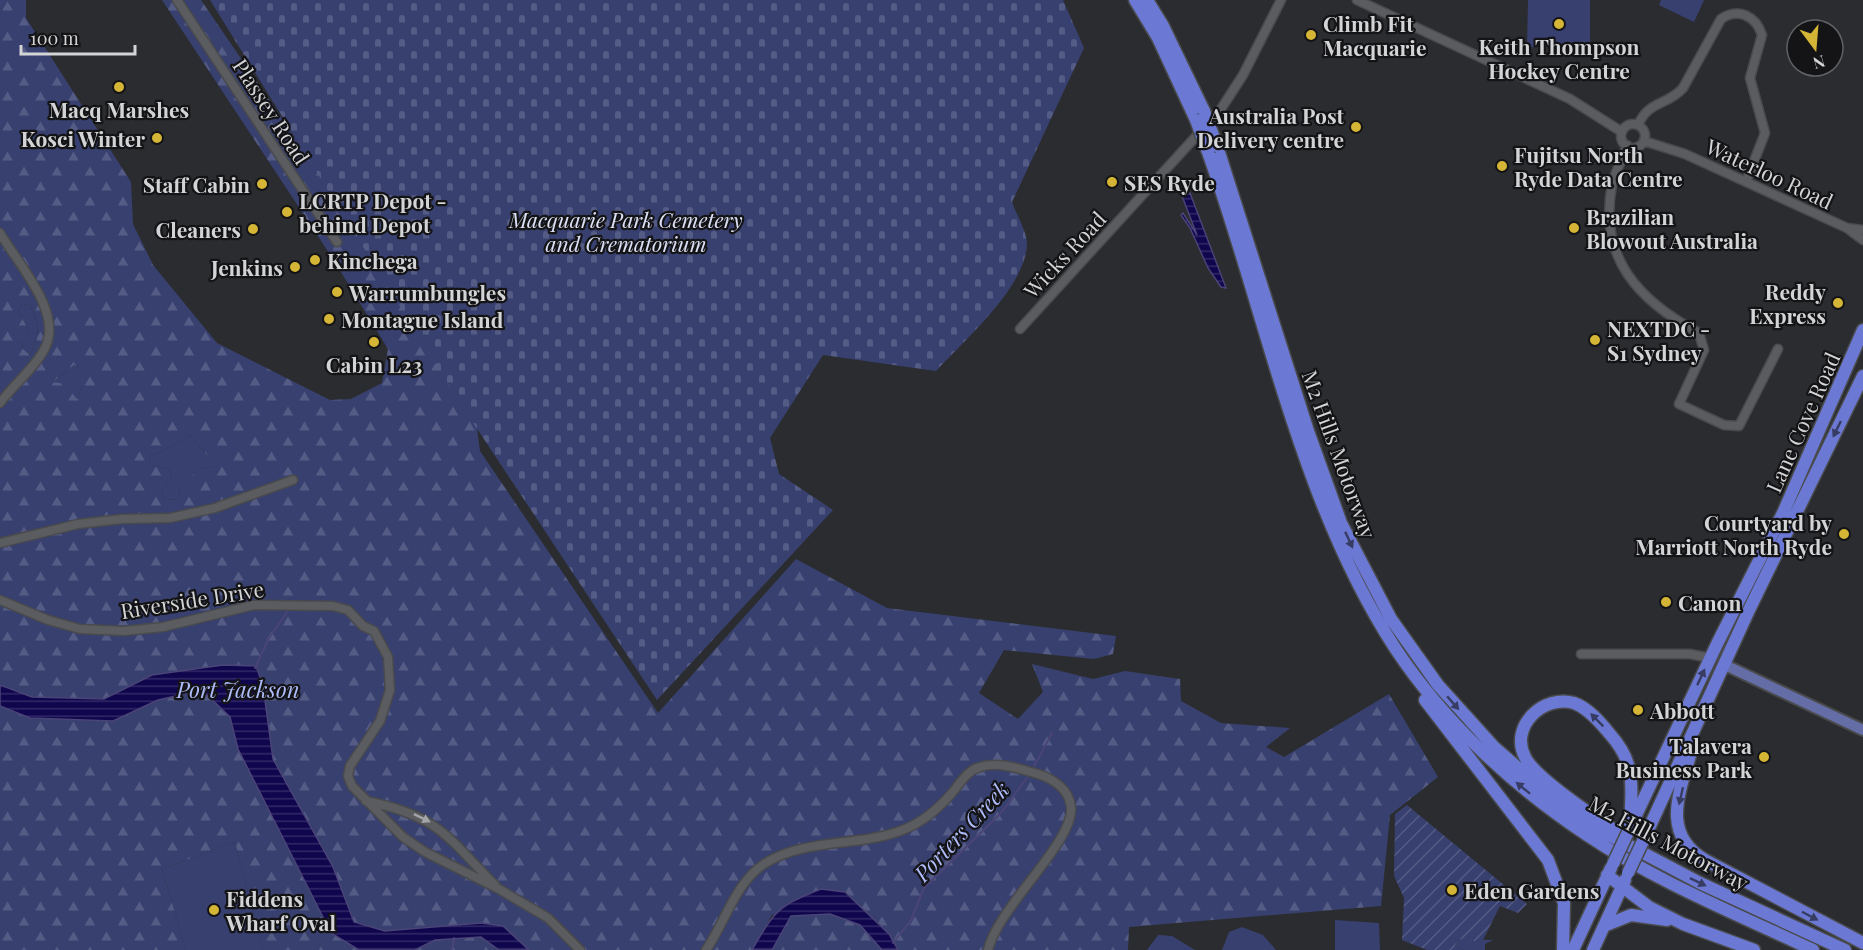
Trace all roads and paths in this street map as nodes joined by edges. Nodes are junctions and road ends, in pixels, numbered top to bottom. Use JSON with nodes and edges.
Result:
{"nodes":[{"id":1,"x":177,"y":0,"type":"edge"},
{"id":2,"x":1125,"y":0,"type":"edge"},
{"id":3,"x":1135,"y":0,"type":"edge"},
{"id":4,"x":1149,"y":0,"type":"edge"},
{"id":5,"x":1281,"y":0,"type":"edge"},
{"id":6,"x":1357,"y":0,"type":"edge"},
{"id":7,"x":1158,"y":38,"type":"junction"},
{"id":8,"x":1200,"y":116,"type":"junction"},
{"id":9,"x":1638,"y":125,"type":"junction"},
{"id":10,"x":1622,"y":132,"type":"junction"},
{"id":11,"x":1644,"y":141,"type":"junction"},
{"id":12,"x":1626,"y":146,"type":"junction"},
{"id":13,"x":1213,"y":150,"type":"junction"},
{"id":14,"x":1746,"y":182,"type":"junction"},
{"id":15,"x":1847,"y":228,"type":"junction"},
{"id":16,"x":1863,"y":230,"type":"edge"},
{"id":17,"x":0,"y":233,"type":"edge"},
{"id":18,"x":1863,"y":240,"type":"edge"},
{"id":19,"x":337,"y":242,"type":"dead end"},
{"id":20,"x":1020,"y":329,"type":"dead end"},
{"id":21,"x":1863,"y":330,"type":"edge"},
{"id":22,"x":1778,"y":349,"type":"dead end"},
{"id":23,"x":1863,"y":376,"type":"edge"},
{"id":24,"x":0,"y":404,"type":"edge"},
{"id":25,"x":293,"y":480,"type":"dead end"},
{"id":26,"x":0,"y":543,"type":"edge"},
{"id":27,"x":0,"y":600,"type":"edge"},
{"id":28,"x":1396,"y":648,"type":"junction"},
{"id":29,"x":1581,"y":654,"type":"dead end"},
{"id":30,"x":1710,"y":658,"type":"junction"},
{"id":31,"x":1725,"y":665,"type":"junction"},
{"id":32,"x":1700,"y":719,"type":"junction"},
{"id":33,"x":1863,"y":730,"type":"edge"},
{"id":34,"x":366,"y":801,"type":"junction"},
{"id":35,"x":1629,"y":831,"type":"junction"},
{"id":36,"x":1639,"y":852,"type":"junction"},
{"id":37,"x":1610,"y":870,"type":"junction"},
{"id":38,"x":1623,"y":886,"type":"junction"},
{"id":39,"x":499,"y":889,"type":"junction"},
{"id":40,"x":1683,"y":924,"type":"junction"},
{"id":41,"x":1604,"y":926,"type":"junction"},
{"id":42,"x":1863,"y":944,"type":"edge"},
{"id":43,"x":580,"y":950,"type":"edge"},
{"id":44,"x":706,"y":950,"type":"edge"},
{"id":45,"x":988,"y":950,"type":"edge"},
{"id":46,"x":1563,"y":950,"type":"edge"},
{"id":47,"x":1573,"y":950,"type":"edge"},
{"id":48,"x":1593,"y":950,"type":"edge"},
{"id":49,"x":1754,"y":950,"type":"edge"},
{"id":50,"x":1813,"y":950,"type":"edge"},
{"id":51,"x":1845,"y":950,"type":"edge"}],
"edges":[{"from":1,"to":19,"type":"street","name":"Plassey Road"},
{"from":2,"to":7,"type":"highway"},
{"from":3,"to":7,"type":"highway","name":"M2 Hills Motorway"},
{"from":4,"to":8,"type":"highway","name":"M2 Hills Motorway"},
{"from":5,"to":20,"type":"street","name":"Wicks Road"},
{"from":6,"to":10,"type":"street"},
{"from":7,"to":8,"type":"highway","name":"M2 Hills Motorway"},
{"from":8,"to":13,"type":"highway","name":"M2 Hills Motorway","bridge":true},
{"from":9,"to":10,"type":"street"},
{"from":9,"to":11,"type":"street"},
{"from":9,"to":14,"type":"street"},
{"from":10,"to":12,"type":"street"},
{"from":11,"to":12,"type":"street"},
{"from":11,"to":14,"type":"street","name":"Waterloo Road"},
{"from":12,"to":22,"type":"street"},
{"from":13,"to":28,"type":"highway","name":"M2 Hills Motorway"},
{"from":13,"to":36,"type":"highway","name":"M2 Hills Motorway","one_way":true},
{"from":14,"to":15,"type":"street","name":"Waterloo Road"},
{"from":15,"to":16,"type":"street","name":"Waterloo Road"},
{"from":15,"to":18,"type":"street","name":"Waterloo Road"},
{"from":17,"to":24,"type":"street"},
{"from":21,"to":30,"type":"highway","name":"Lane Cove Road"},
{"from":23,"to":31,"type":"highway","name":"Lane Cove Road","one_way":true},
{"from":25,"to":26,"type":"street"},
{"from":27,"to":34,"type":"street","name":"Riverside Drive"},
{"from":28,"to":46,"type":"highway"},
{"from":50,"to":28,"type":"highway","name":"M2 Hills Motorway","one_way":true},
{"from":29,"to":30,"type":"street"},
{"from":30,"to":31,"type":"highway"},
{"from":35,"to":30,"type":"highway","name":"Lane Cove Road","one_way":true},
{"from":31,"to":32,"type":"highway","name":"Lane Cove Road"},
{"from":31,"to":33,"type":"main road"},
{"from":32,"to":38,"type":"highway","name":"Lane Cove Road","bridge":true},
{"from":32,"to":42,"type":"highway","one_way":true},
{"from":34,"to":39,"type":"street","name":"Riverside Drive"},
{"from":34,"to":39,"type":"street","name":"Riverside Drive","one_way":true},
{"from":35,"to":36,"type":"highway","one_way":true},
{"from":35,"to":37,"type":"highway","name":"Lane Cove Road","bridge":true},
{"from":36,"to":51,"type":"highway","name":"M2 Hills Motorway","one_way":true},
{"from":37,"to":38,"type":"highway"},
{"from":37,"to":47,"type":"highway","name":"Lane Cove Road"},
{"from":38,"to":40,"type":"highway"},
{"from":38,"to":41,"type":"highway","name":"Lane Cove Road"},
{"from":39,"to":43,"type":"street","name":"Riverside Drive"},
{"from":40,"to":41,"type":"highway"},
{"from":40,"to":49,"type":"highway"},
{"from":41,"to":48,"type":"highway","name":"Lane Cove Road"},
{"from":44,"to":45,"type":"street"}]}
